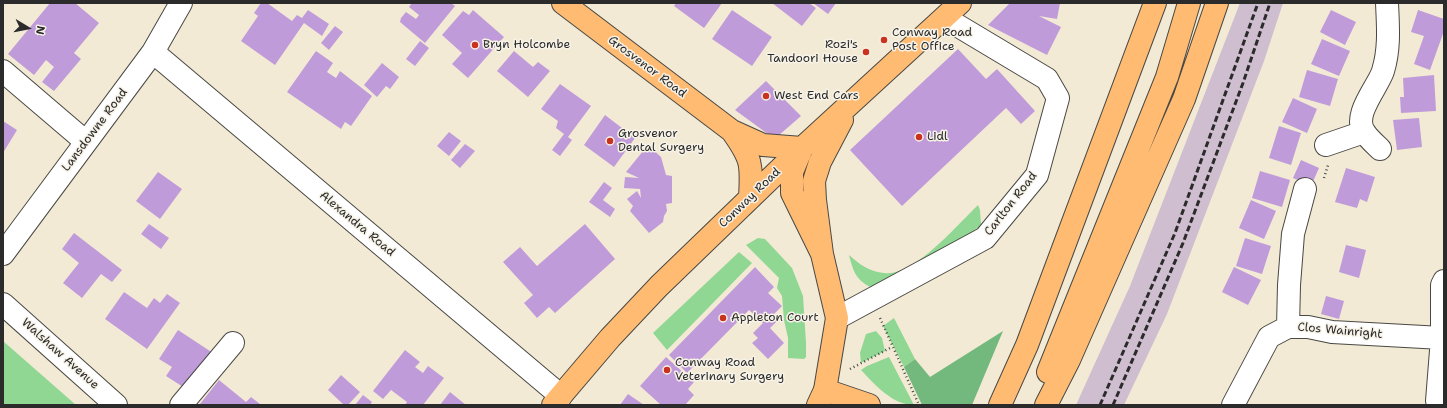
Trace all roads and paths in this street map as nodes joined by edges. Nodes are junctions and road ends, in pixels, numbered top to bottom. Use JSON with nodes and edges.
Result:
{"nodes":[{"id":1,"x":181,"y":3,"type":"edge"},
{"id":2,"x":563,"y":3,"type":"edge"},
{"id":3,"x":1155,"y":3,"type":"edge"},
{"id":4,"x":1189,"y":3,"type":"edge"},
{"id":5,"x":1217,"y":3,"type":"edge"},
{"id":6,"x":1387,"y":3,"type":"edge"},
{"id":7,"x":952,"y":11,"type":"edge"},
{"id":8,"x":153,"y":52,"type":"junction"},
{"id":9,"x":3,"y":71,"type":"edge"},
{"id":10,"x":850,"y":106,"type":"junction"},
{"id":11,"x":732,"y":131,"type":"junction"},
{"id":12,"x":1364,"y":132,"type":"junction"},
{"id":13,"x":86,"y":142,"type":"junction"},
{"id":14,"x":1326,"y":145,"type":"dead end"},
{"id":15,"x":802,"y":148,"type":"junction"},
{"id":16,"x":1380,"y":149,"type":"dead end"},
{"id":17,"x":1305,"y":189,"type":"dead end"},
{"id":18,"x":750,"y":198,"type":"junction"},
{"id":19,"x":3,"y":254,"type":"edge"},
{"id":20,"x":822,"y":254,"type":"junction"},
{"id":21,"x":1444,"y":281,"type":"edge"},
{"id":22,"x":872,"y":300,"type":"junction"},
{"id":23,"x":3,"y":304,"type":"edge"},
{"id":24,"x":837,"y":318,"type":"junction"},
{"id":25,"x":1288,"y":327,"type":"junction"},
{"id":26,"x":1442,"y":338,"type":"junction"},
{"id":27,"x":233,"y":343,"type":"dead end"},
{"id":28,"x":892,"y":347,"type":"junction"},
{"id":29,"x":823,"y":392,"type":"edge"},
{"id":30,"x":557,"y":400,"type":"edge"},
{"id":31,"x":1437,"y":401,"type":"dead end"},
{"id":32,"x":116,"y":405,"type":"edge"},
{"id":33,"x":181,"y":405,"type":"edge"},
{"id":34,"x":869,"y":405,"type":"edge"},
{"id":35,"x":919,"y":405,"type":"edge"},
{"id":36,"x":1000,"y":405,"type":"edge"},
{"id":37,"x":1033,"y":405,"type":"edge"},
{"id":38,"x":1046,"y":405,"type":"edge"},
{"id":39,"x":1233,"y":405,"type":"edge"}],
"edges":[{"from":1,"to":8,"type":"street","name":"Lansdowne Road"},
{"from":2,"to":11,"type":"main road","name":"Grosvenor Road"},
{"from":3,"to":36,"type":"main road"},
{"from":4,"to":37,"type":"main road"},
{"from":5,"to":38,"type":"main road"},
{"from":6,"to":12,"type":"street"},
{"from":7,"to":10,"type":"main road","name":"Conway Road"},
{"from":7,"to":22,"type":"street","name":"Carlton Road"},
{"from":8,"to":13,"type":"street","name":"Lansdowne Road"},
{"from":8,"to":30,"type":"street","name":"Alexandra Road"},
{"from":9,"to":13,"type":"street"},
{"from":10,"to":15,"type":"main road","name":"Conway Road"},
{"from":10,"to":20,"type":"main road"},
{"from":11,"to":15,"type":"main road","name":"Grosvenor Road"},
{"from":11,"to":18,"type":"main road","name":"Grosvenor Road"},
{"from":12,"to":14,"type":"street"},
{"from":12,"to":16,"type":"street"},
{"from":13,"to":19,"type":"street","name":"Lansdowne Road"},
{"from":15,"to":18,"type":"main road","name":"Conway Road"},
{"from":15,"to":20,"type":"main road"},
{"from":17,"to":25,"type":"street"},
{"from":18,"to":30,"type":"main road","name":"Conway Road"},
{"from":20,"to":24,"type":"main road"},
{"from":21,"to":26,"type":"street"},
{"from":22,"to":24,"type":"street","name":"Carlton Road"},
{"from":22,"to":28,"type":"path"},
{"from":23,"to":32,"type":"street","name":"Walshaw Avenue"},
{"from":24,"to":29,"type":"main road"},
{"from":25,"to":26,"type":"street","name":"Clos Wainright"},
{"from":25,"to":39,"type":"street","name":"Clos Wainright"},
{"from":26,"to":31,"type":"street"},
{"from":27,"to":33,"type":"street"},
{"from":28,"to":29,"type":"path"},
{"from":28,"to":35,"type":"path"},
{"from":29,"to":34,"type":"main road"}]}
